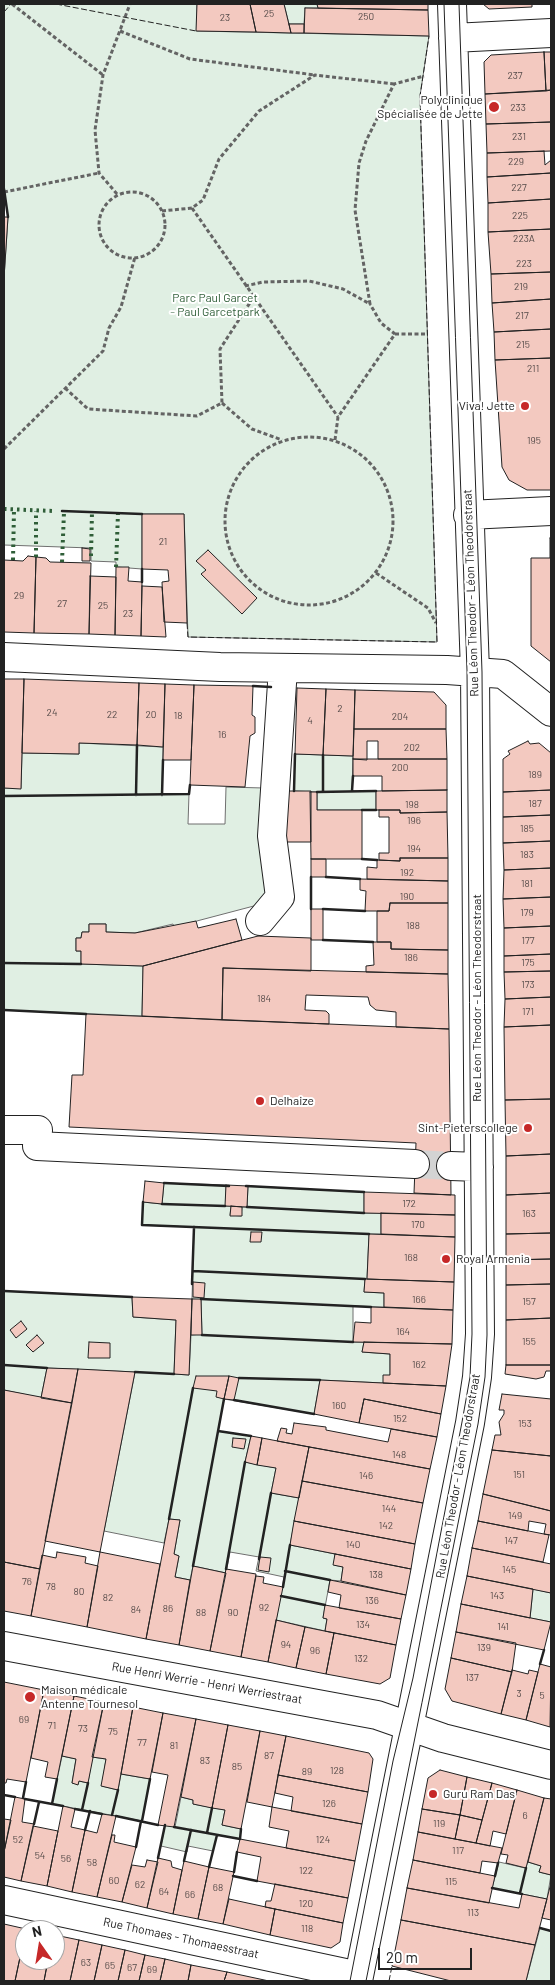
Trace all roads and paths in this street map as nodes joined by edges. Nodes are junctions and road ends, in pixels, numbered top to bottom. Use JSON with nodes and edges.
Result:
{"nodes":[{"id":1,"x":12,"y":4,"type":"edge"},
{"id":2,"x":130,"y":4,"type":"edge"},
{"id":3,"x":452,"y":4,"type":"edge"},
{"id":4,"x":120,"y":32,"type":"junction"},
{"id":5,"x":551,"y":33,"type":"edge"},
{"id":6,"x":452,"y":38,"type":"junction"},
{"id":7,"x":432,"y":74,"type":"dead end"},
{"id":8,"x":103,"y":75,"type":"junction"},
{"id":9,"x":315,"y":75,"type":"junction"},
{"id":10,"x":394,"y":84,"type":"junction"},
{"id":11,"x":99,"y":174,"type":"junction"},
{"id":12,"x":4,"y":192,"type":"edge"},
{"id":13,"x":117,"y":194,"type":"junction"},
{"id":14,"x":192,"y":208,"type":"junction"},
{"id":15,"x":162,"y":211,"type":"junction"},
{"id":16,"x":135,"y":257,"type":"junction"},
{"id":17,"x":245,"y":286,"type":"junction"},
{"id":18,"x":253,"y":298,"type":"junction"},
{"id":19,"x":370,"y":304,"type":"junction"},
{"id":20,"x":395,"y":334,"type":"junction"},
{"id":21,"x":426,"y":334,"type":"dead end"},
{"id":22,"x":65,"y":388,"type":"junction"},
{"id":23,"x":222,"y":403,"type":"junction"},
{"id":24,"x":338,"y":417,"type":"junction"},
{"id":25,"x":282,"y":440,"type":"junction"},
{"id":26,"x":336,"y":440,"type":"junction"},
{"id":27,"x":4,"y":449,"type":"edge"},
{"id":28,"x":551,"y":511,"type":"edge"},
{"id":29,"x":468,"y":515,"type":"junction"},
{"id":30,"x":376,"y":573,"type":"junction"},
{"id":31,"x":436,"y":623,"type":"dead end"},
{"id":32,"x":4,"y":657,"type":"edge"},
{"id":33,"x":283,"y":668,"type":"junction"},
{"id":34,"x":475,"y":672,"type":"junction"},
{"id":35,"x":551,"y":712,"type":"edge"},
{"id":36,"x":260,"y":921,"type":"dead end"},
{"id":37,"x":4,"y":1130,"type":"edge"},
{"id":38,"x":416,"y":1164,"type":"tunnel mouth"},
{"id":39,"x":450,"y":1166,"type":"tunnel mouth"},
{"id":40,"x":479,"y":1167,"type":"junction"},
{"id":41,"x":4,"y":1646,"type":"edge"},
{"id":42,"x":410,"y":1726,"type":"junction"},
{"id":43,"x":551,"y":1765,"type":"edge"},
{"id":44,"x":4,"y":1900,"type":"edge"},
{"id":45,"x":358,"y":1979,"type":"edge"}],
"edges":[{"from":1,"to":8,"type":"path"},
{"from":2,"to":4,"type":"path"},
{"from":3,"to":6,"type":"street","name":"Rue Léon Theodor - Léon Theodorstraat"},
{"from":4,"to":8,"type":"path"},
{"from":4,"to":9,"type":"path"},
{"from":5,"to":6,"type":"street"},
{"from":6,"to":29,"type":"street","name":"Rue Léon Theodor - Léon Theodorstraat"},
{"from":7,"to":10,"type":"path"},
{"from":8,"to":11,"type":"path"},
{"from":9,"to":10,"type":"path"},
{"from":9,"to":14,"type":"path"},
{"from":10,"to":19,"type":"path"},
{"from":11,"to":12,"type":"path"},
{"from":11,"to":13,"type":"path"},
{"from":13,"to":15,"type":"path"},
{"from":13,"to":16,"type":"path"},
{"from":14,"to":15,"type":"path"},
{"from":14,"to":17,"type":"path"},
{"from":15,"to":16,"type":"path"},
{"from":16,"to":22,"type":"path"},
{"from":17,"to":18,"type":"path"},
{"from":17,"to":19,"type":"path"},
{"from":18,"to":23,"type":"path"},
{"from":18,"to":24,"type":"path"},
{"from":19,"to":20,"type":"path"},
{"from":20,"to":21,"type":"path"},
{"from":20,"to":24,"type":"path"},
{"from":22,"to":23,"type":"path"},
{"from":22,"to":27,"type":"path"},
{"from":23,"to":25,"type":"path"},
{"from":24,"to":26,"type":"path"},
{"from":25,"to":26,"type":"path"},
{"from":25,"to":30,"type":"path"},
{"from":26,"to":30,"type":"path"},
{"from":28,"to":29,"type":"street"},
{"from":29,"to":34,"type":"street","name":"Rue Léon Theodor - Léon Theodorstraat"},
{"from":30,"to":31,"type":"path"},
{"from":32,"to":33,"type":"street"},
{"from":33,"to":34,"type":"street"},
{"from":33,"to":36,"type":"street"},
{"from":34,"to":35,"type":"street"},
{"from":34,"to":40,"type":"street","name":"Rue Léon Theodor - Léon Theodorstraat"},
{"from":37,"to":38,"type":"street"},
{"from":39,"to":40,"type":"street"},
{"from":40,"to":42,"type":"street","name":"Rue Léon Theodor - Léon Theodorstraat"},
{"from":41,"to":42,"type":"street","name":"Rue Henri Werrie - Henri Werriestraat"},
{"from":42,"to":43,"type":"street","name":"Rue Henri Werrie - Henri Werriestraat"},
{"from":42,"to":45,"type":"street","name":"Rue Léon Theodor - Léon Theodorstraat"},
{"from":44,"to":45,"type":"street","name":"Rue Thomaes - Thomaesstraat"}]}
